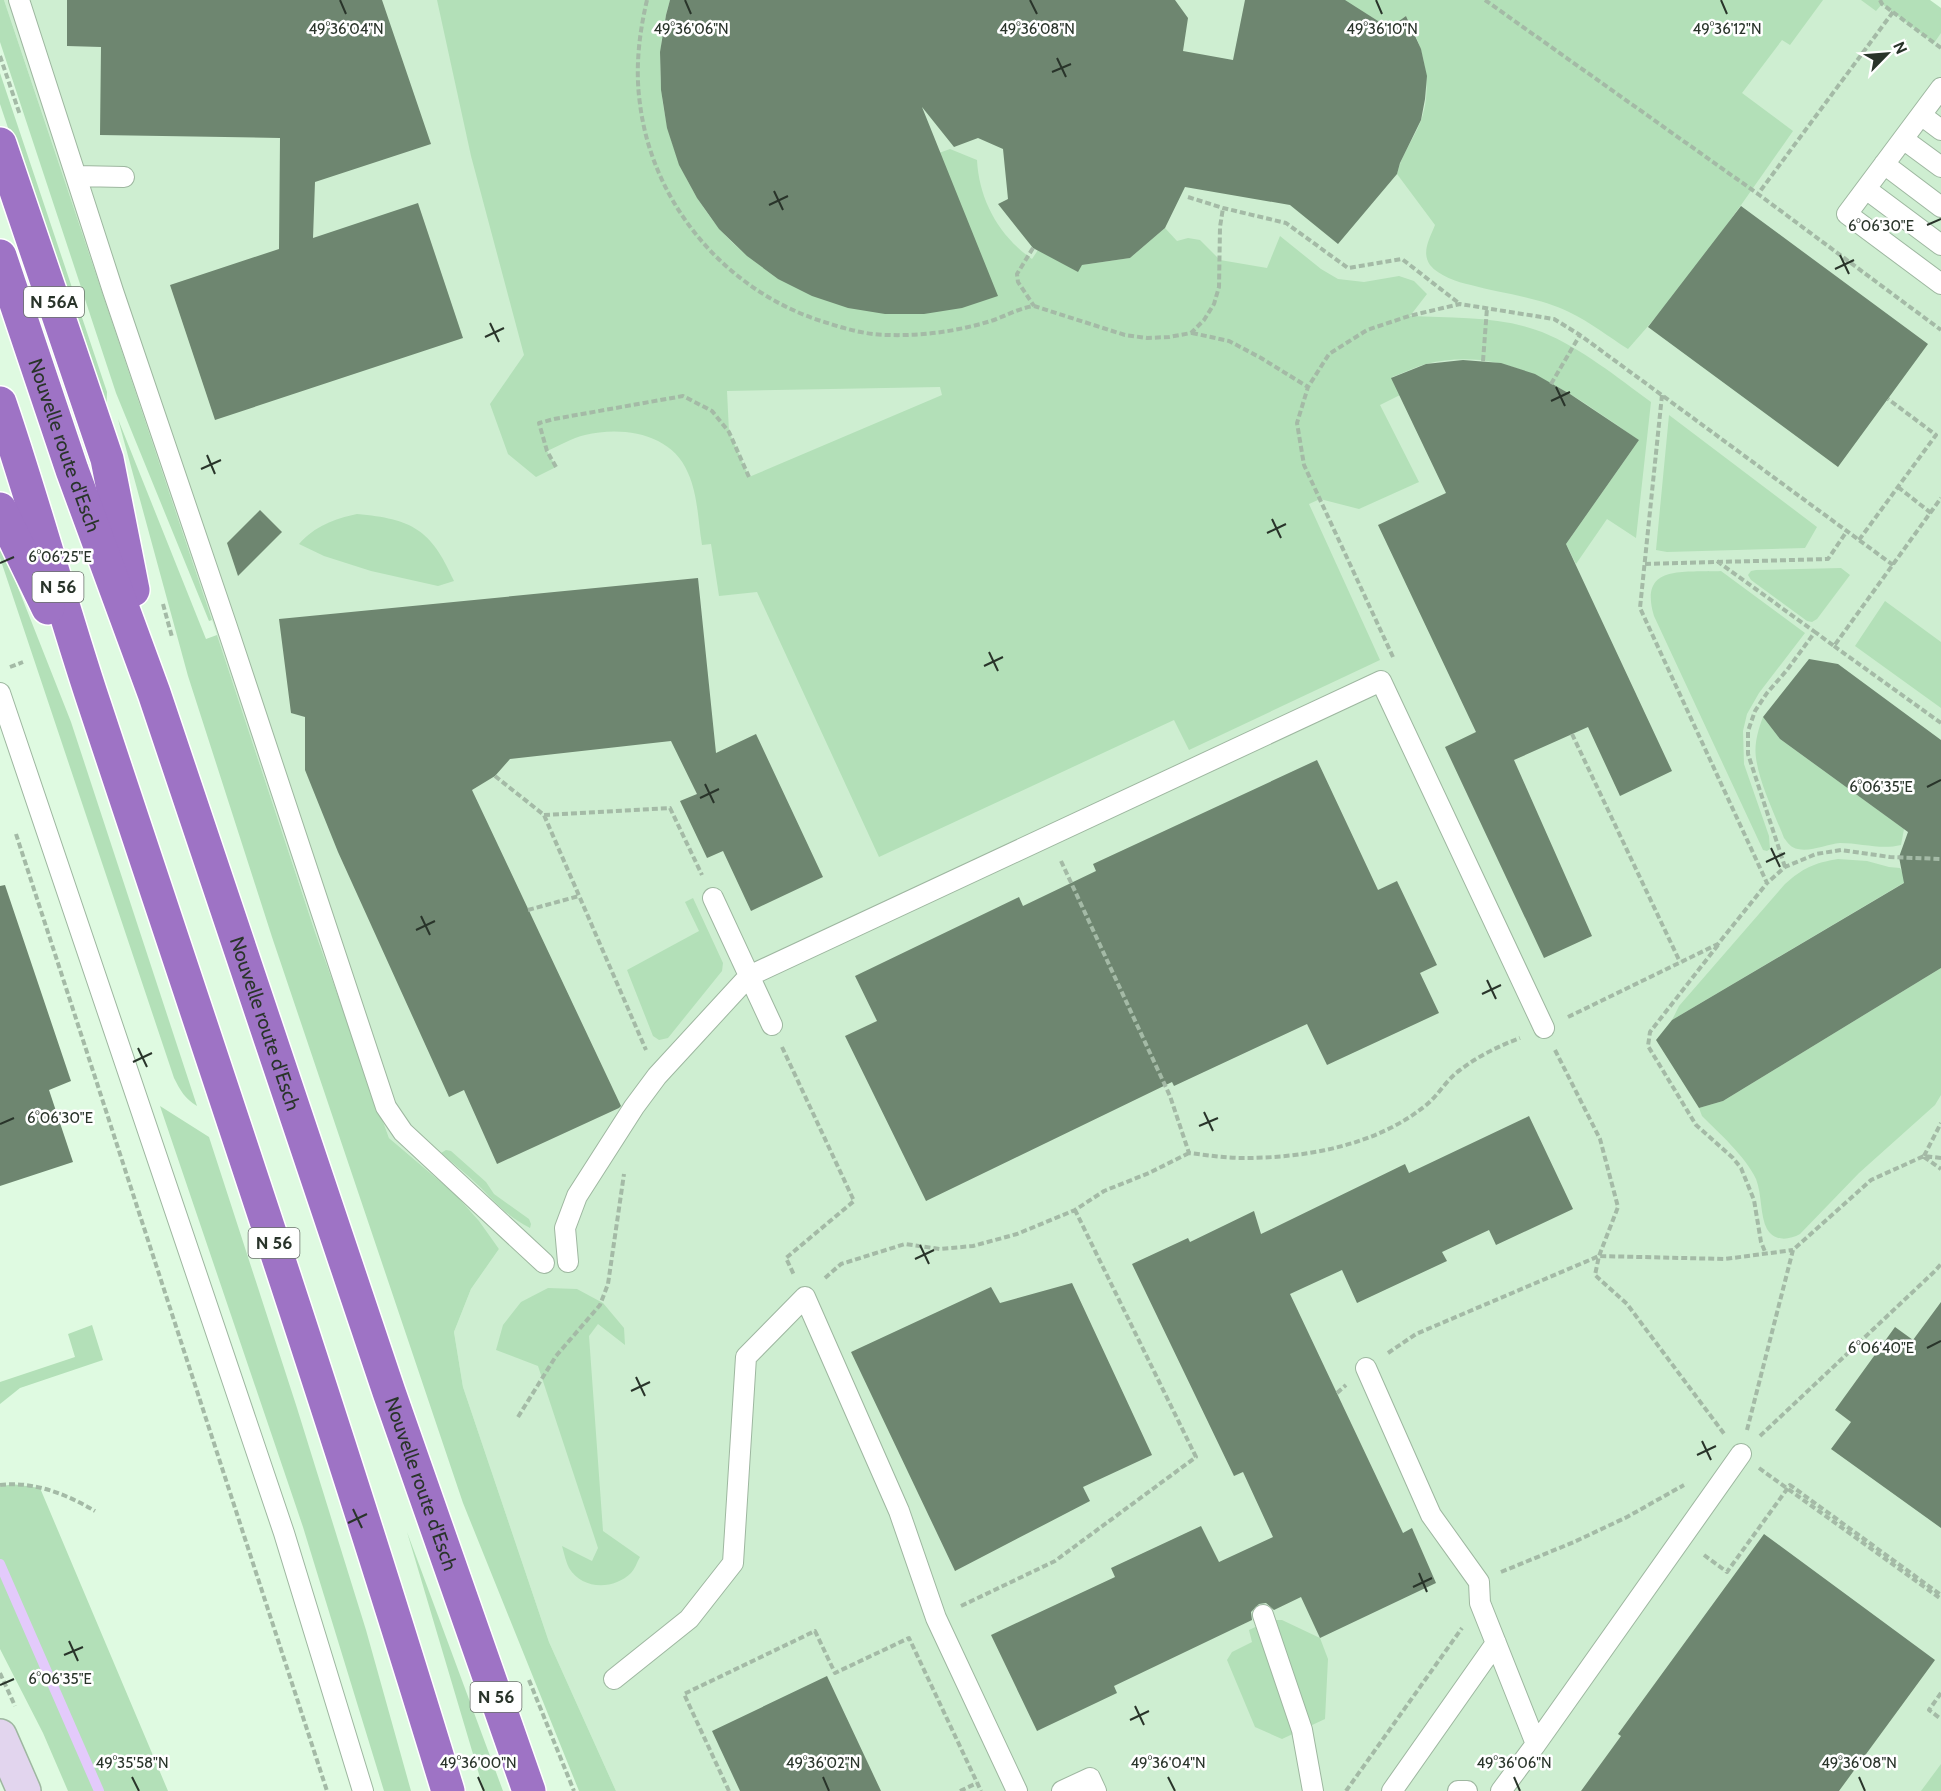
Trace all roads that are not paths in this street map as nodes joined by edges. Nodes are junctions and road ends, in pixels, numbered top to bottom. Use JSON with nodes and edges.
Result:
{"nodes":[{"id":1,"x":19,"y":0,"type":"edge"},
{"id":2,"x":1941,"y":88,"type":"edge"},
{"id":3,"x":1921,"y":115,"type":"junction"},
{"id":4,"x":1941,"y":130,"type":"edge"},
{"id":5,"x":1903,"y":139,"type":"junction"},
{"id":6,"x":0,"y":144,"type":"edge"},
{"id":7,"x":1884,"y":165,"type":"junction"},
{"id":8,"x":1941,"y":167,"type":"edge"},
{"id":9,"x":77,"y":176,"type":"junction"},
{"id":10,"x":124,"y":177,"type":"dead end"},
{"id":11,"x":1866,"y":189,"type":"junction"},
{"id":12,"x":1941,"y":207,"type":"edge"},
{"id":13,"x":1941,"y":245,"type":"edge"},
{"id":14,"x":0,"y":256,"type":"edge"},
{"id":15,"x":1941,"y":284,"type":"edge"},
{"id":16,"x":0,"y":403,"type":"edge"},
{"id":17,"x":0,"y":509,"type":"edge"},
{"id":18,"x":0,"y":693,"type":"edge"},
{"id":19,"x":154,"y":693,"type":"junction"},
{"id":20,"x":92,"y":699,"type":"junction"},
{"id":21,"x":713,"y":898,"type":"road end"},
{"id":22,"x":749,"y":976,"type":"junction"},
{"id":23,"x":772,"y":1025,"type":"road end"},
{"id":24,"x":1544,"y":1028,"type":"road end"},
{"id":25,"x":568,"y":1262,"type":"dead end"},
{"id":26,"x":544,"y":1263,"type":"dead end"},
{"id":27,"x":1366,"y":1368,"type":"road end"},
{"id":28,"x":1741,"y":1454,"type":"road end"},
{"id":29,"x":1263,"y":1615,"type":"dead end"},
{"id":30,"x":1496,"y":1643,"type":"junction"},
{"id":31,"x":614,"y":1678,"type":"dead end"},
{"id":32,"x":0,"y":1736,"type":"edge"},
{"id":33,"x":1536,"y":1744,"type":"junction"},
{"id":34,"x":24,"y":1791,"type":"edge"},
{"id":35,"x":363,"y":1791,"type":"edge"},
{"id":36,"x":448,"y":1791,"type":"edge"},
{"id":37,"x":529,"y":1791,"type":"edge"},
{"id":38,"x":1017,"y":1791,"type":"edge"},
{"id":39,"x":1062,"y":1791,"type":"edge"},
{"id":40,"x":1096,"y":1791,"type":"edge"},
{"id":41,"x":1313,"y":1791,"type":"edge"},
{"id":42,"x":1392,"y":1791,"type":"edge"},
{"id":43,"x":1458,"y":1791,"type":"edge"},
{"id":44,"x":1467,"y":1791,"type":"edge"},
{"id":45,"x":1501,"y":1791,"type":"edge"}],
"edges":[{"from":1,"to":9,"type":"lane"},
{"from":2,"to":3,"type":"lane"},
{"from":3,"to":4,"type":"lane"},
{"from":3,"to":5,"type":"lane"},
{"from":5,"to":7,"type":"lane"},
{"from":5,"to":8,"type":"lane"},
{"from":6,"to":19,"type":"highway","number":"N 56A"},
{"from":7,"to":11,"type":"lane"},
{"from":7,"to":12,"type":"lane"},
{"from":9,"to":10,"type":"lane"},
{"from":9,"to":26,"type":"lane"},
{"from":11,"to":13,"type":"lane"},
{"from":11,"to":15,"type":"lane"},
{"from":14,"to":19,"type":"highway","name":"Nouvelle route d'Esch","number":"N 56"},
{"from":16,"to":20,"type":"highway","number":"N 56"},
{"from":17,"to":20,"type":"highway","number":"N 56"},
{"from":18,"to":35,"type":"lane"},
{"from":19,"to":37,"type":"highway","name":"Nouvelle route d'Esch","number":"N 56"},
{"from":20,"to":36,"type":"highway","number":"N 56"},
{"from":21,"to":22,"type":"lane"},
{"from":22,"to":23,"type":"lane"},
{"from":22,"to":24,"type":"lane"},
{"from":22,"to":25,"type":"lane"},
{"from":27,"to":30,"type":"lane"},
{"from":28,"to":33,"type":"lane"},
{"from":29,"to":41,"type":"lane"},
{"from":30,"to":33,"type":"lane"},
{"from":30,"to":42,"type":"lane"},
{"from":31,"to":38,"type":"lane"},
{"from":32,"to":34,"type":"street"},
{"from":33,"to":45,"type":"lane"},
{"from":39,"to":40,"type":"lane"},
{"from":43,"to":44,"type":"lane"}]}
